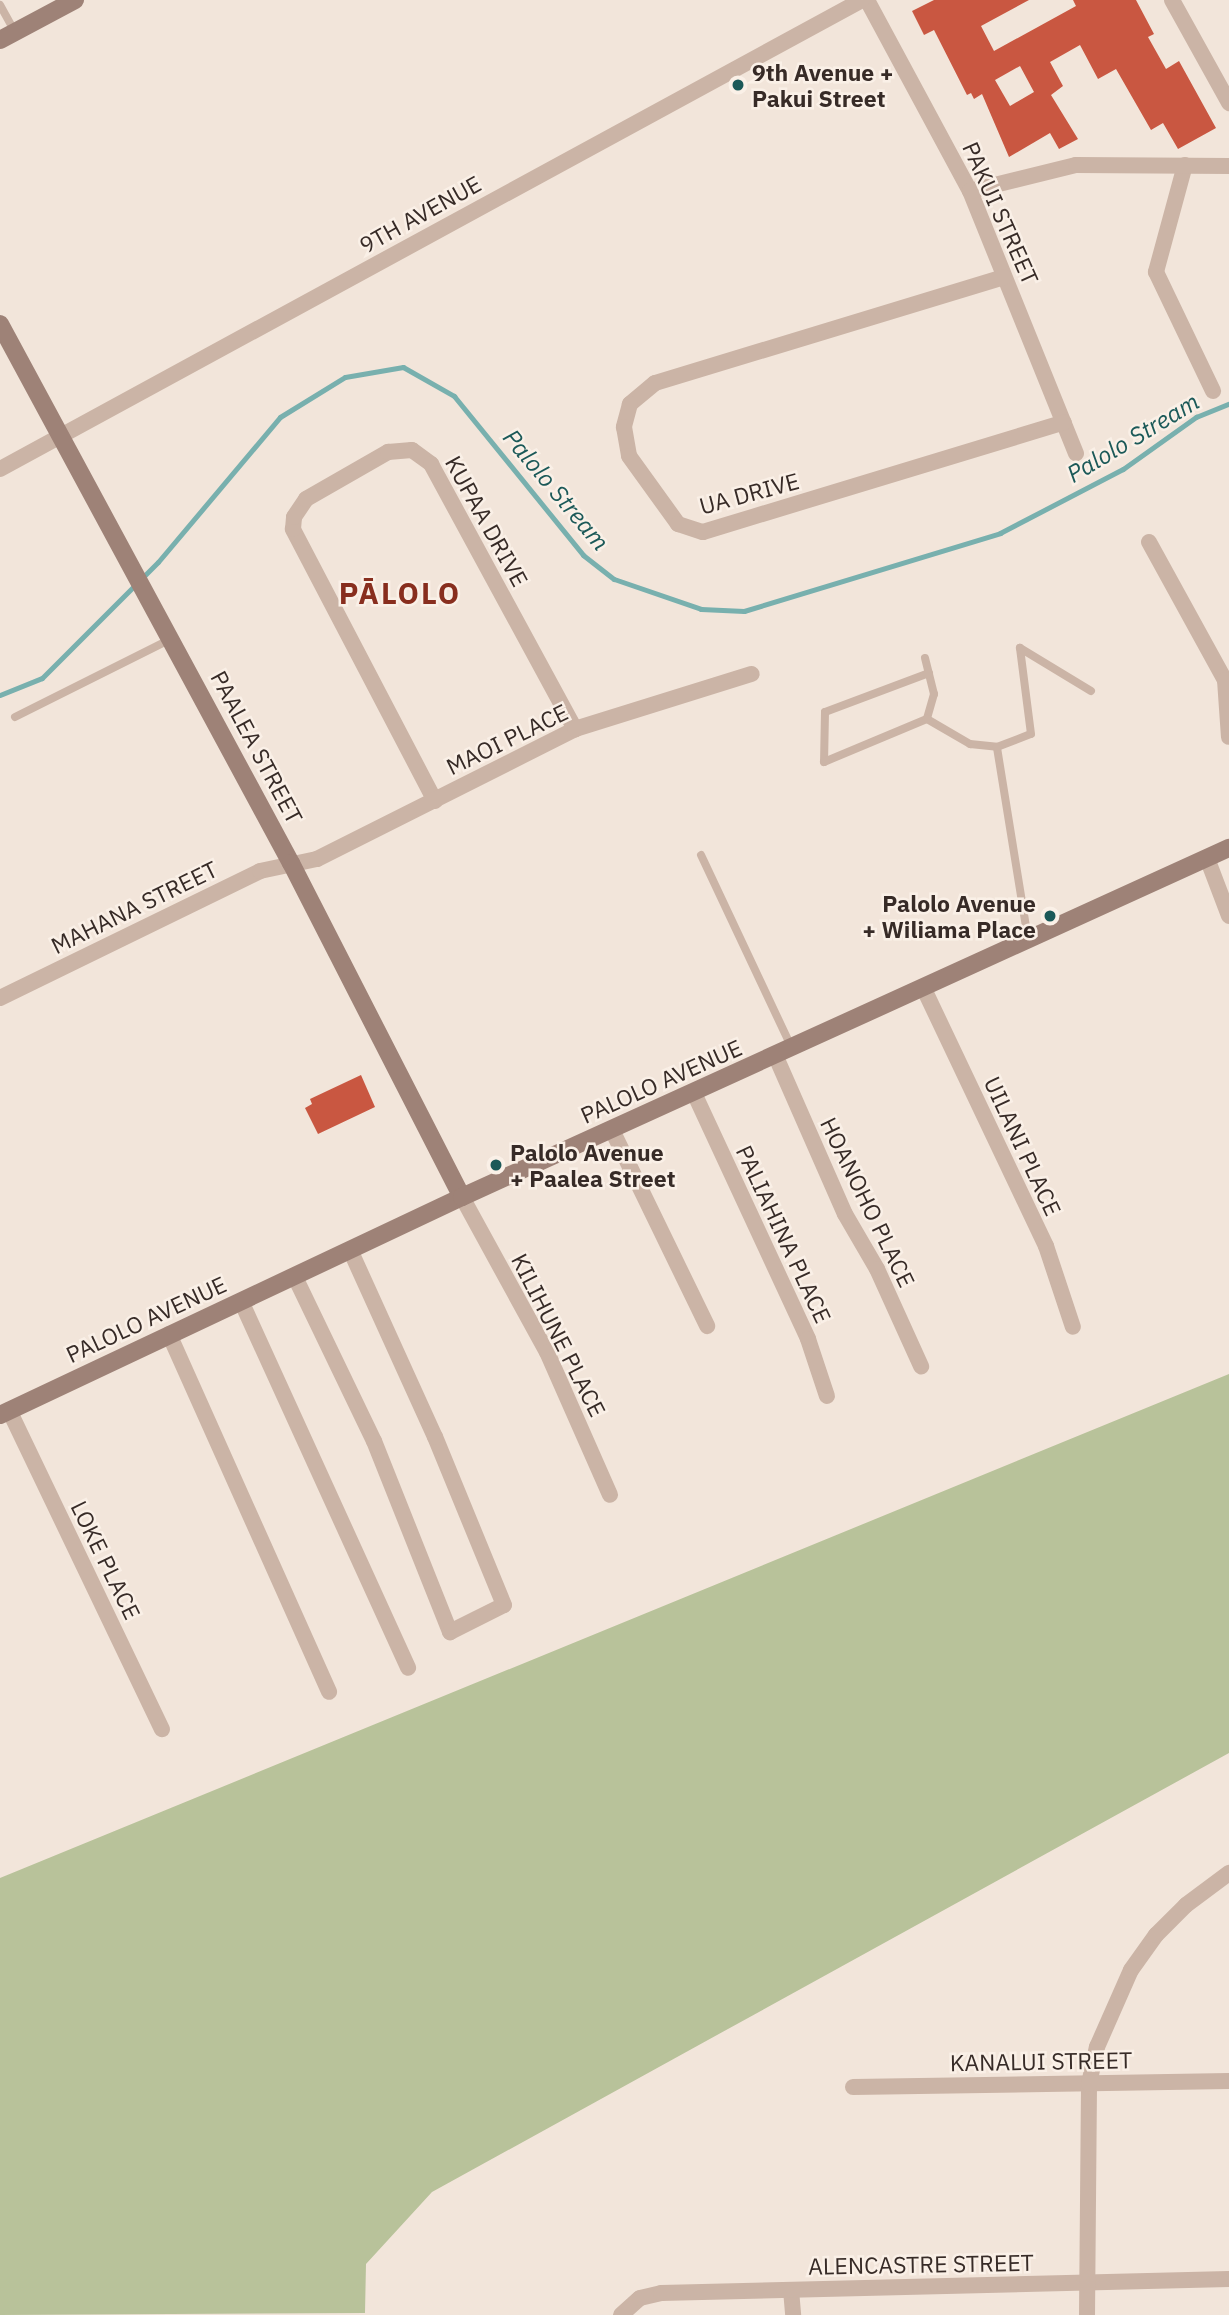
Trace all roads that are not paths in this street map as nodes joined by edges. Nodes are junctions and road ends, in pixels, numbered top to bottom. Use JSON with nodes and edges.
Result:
{"nodes":[{"id":1,"x":75,"y":0,"type":"edge"},
{"id":2,"x":864,"y":0,"type":"edge"},
{"id":3,"x":1172,"y":0,"type":"edge"},
{"id":4,"x":0,"y":5,"type":"edge"},
{"id":5,"x":7,"y":36,"type":"edge"},
{"id":6,"x":1229,"y":103,"type":"edge"},
{"id":7,"x":1185,"y":164,"type":"junction"},
{"id":8,"x":1229,"y":166,"type":"edge"},
{"id":9,"x":970,"y":191,"type":"junction"},
{"id":10,"x":1004,"y":277,"type":"junction"},
{"id":11,"x":0,"y":324,"type":"edge"},
{"id":12,"x":1213,"y":391,"type":"dead end"},
{"id":13,"x":1064,"y":422,"type":"junction"},
{"id":14,"x":60,"y":437,"type":"junction"},
{"id":15,"x":1076,"y":453,"type":"dead end"},
{"id":16,"x":0,"y":468,"type":"edge"},
{"id":17,"x":1149,"y":542,"type":"dead end"},
{"id":18,"x":171,"y":639,"type":"junction"},
{"id":19,"x":925,"y":658,"type":"dead end"},
{"id":20,"x":929,"y":673,"type":"junction"},
{"id":21,"x":752,"y":674,"type":"dead end"},
{"id":22,"x":1091,"y":691,"type":"dead end"},
{"id":23,"x":15,"y":717,"type":"dead end"},
{"id":24,"x":927,"y":719,"type":"junction"},
{"id":25,"x":575,"y":729,"type":"junction"},
{"id":26,"x":1229,"y":737,"type":"edge"},
{"id":27,"x":997,"y":747,"type":"junction"},
{"id":28,"x":435,"y":801,"type":"junction"},
{"id":29,"x":1229,"y":848,"type":"edge"},
{"id":30,"x":701,"y":855,"type":"dead end"},
{"id":31,"x":1207,"y":858,"type":"junction"},
{"id":32,"x":291,"y":863,"type":"junction"},
{"id":33,"x":1229,"y":916,"type":"edge"},
{"id":34,"x":1028,"y":939,"type":"junction"},
{"id":35,"x":923,"y":988,"type":"junction"},
{"id":36,"x":0,"y":998,"type":"edge"},
{"id":37,"x":792,"y":1049,"type":"junction"},
{"id":38,"x":776,"y":1057,"type":"junction"},
{"id":39,"x":694,"y":1093,"type":"junction"},
{"id":40,"x":612,"y":1130,"type":"junction"},
{"id":41,"x":462,"y":1198,"type":"junction"},
{"id":42,"x":350,"y":1250,"type":"junction"},
{"id":43,"x":295,"y":1277,"type":"junction"},
{"id":44,"x":241,"y":1301,"type":"junction"},
{"id":45,"x":707,"y":1326,"type":"dead end"},
{"id":46,"x":1073,"y":1327,"type":"dead end"},
{"id":47,"x":169,"y":1334,"type":"junction"},
{"id":48,"x":921,"y":1366,"type":"dead end"},
{"id":49,"x":827,"y":1396,"type":"dead end"},
{"id":50,"x":5,"y":1413,"type":"edge"},
{"id":51,"x":610,"y":1495,"type":"dead end"},
{"id":52,"x":408,"y":1668,"type":"dead end"},
{"id":53,"x":329,"y":1692,"type":"dead end"},
{"id":54,"x":162,"y":1729,"type":"dead end"},
{"id":55,"x":1229,"y":1873,"type":"edge"},
{"id":56,"x":1229,"y":2081,"type":"edge"},
{"id":57,"x":1090,"y":2084,"type":"junction"},
{"id":58,"x":853,"y":2087,"type":"dead end"},
{"id":59,"x":1229,"y":2279,"type":"edge"},
{"id":60,"x":1089,"y":2283,"type":"junction"},
{"id":61,"x":791,"y":2290,"type":"junction"},
{"id":62,"x":621,"y":2315,"type":"edge"},
{"id":63,"x":793,"y":2315,"type":"edge"},
{"id":64,"x":1087,"y":2315,"type":"edge"}],
"edges":[{"from":1,"to":5,"type":"street"},
{"from":2,"to":9,"type":"street","name":"PAKUI STREET"},
{"from":2,"to":14,"type":"street","name":"9TH AVENUE"},
{"from":3,"to":6,"type":"street"},
{"from":4,"to":5,"type":"lane"},
{"from":7,"to":8,"type":"street"},
{"from":7,"to":9,"type":"street"},
{"from":7,"to":12,"type":"street"},
{"from":9,"to":10,"type":"street","name":"PAKUI STREET"},
{"from":10,"to":13,"type":"street","name":"PAKUI STREET"},
{"from":10,"to":13,"type":"street","name":"UA DRIVE"},
{"from":11,"to":14,"type":"street","name":"PAALEA STREET"},
{"from":13,"to":15,"type":"street","name":"PAKUI STREET"},
{"from":14,"to":16,"type":"street","name":"9TH AVENUE"},
{"from":14,"to":18,"type":"street","name":"PAALEA STREET"},
{"from":17,"to":26,"type":"street"},
{"from":18,"to":23,"type":"lane"},
{"from":18,"to":32,"type":"street","name":"PAALEA STREET"},
{"from":19,"to":20,"type":"lane"},
{"from":20,"to":24,"type":"lane"},
{"from":20,"to":24,"type":"lane"},
{"from":21,"to":25,"type":"street","name":"MAOI PLACE"},
{"from":22,"to":27,"type":"lane"},
{"from":24,"to":27,"type":"lane"},
{"from":25,"to":28,"type":"street","name":"MAOI PLACE"},
{"from":25,"to":28,"type":"street","name":"KUPAA DRIVE"},
{"from":27,"to":34,"type":"lane"},
{"from":28,"to":32,"type":"street","name":"MAOI PLACE"},
{"from":29,"to":31,"type":"street","name":"PALOLO AVENUE"},
{"from":30,"to":37,"type":"lane"},
{"from":31,"to":33,"type":"street"},
{"from":31,"to":34,"type":"street","name":"PALOLO AVENUE"},
{"from":32,"to":36,"type":"street","name":"MAHANA STREET"},
{"from":32,"to":41,"type":"street","name":"PAALEA STREET"},
{"from":34,"to":35,"type":"street","name":"PALOLO AVENUE"},
{"from":35,"to":37,"type":"street","name":"PALOLO AVENUE"},
{"from":35,"to":46,"type":"street","name":"UILANI PLACE"},
{"from":37,"to":38,"type":"street","name":"PALOLO AVENUE"},
{"from":38,"to":39,"type":"street","name":"PALOLO AVENUE"},
{"from":38,"to":48,"type":"street","name":"HOANOHO PLACE"},
{"from":39,"to":40,"type":"street","name":"PALOLO AVENUE"},
{"from":39,"to":49,"type":"street","name":"PALIAHINA PLACE"},
{"from":40,"to":41,"type":"street","name":"PALOLO AVENUE"},
{"from":40,"to":45,"type":"street"},
{"from":41,"to":42,"type":"street","name":"PALOLO AVENUE"},
{"from":41,"to":51,"type":"street","name":"KILIHUNE PLACE"},
{"from":42,"to":43,"type":"street","name":"PALOLO AVENUE"},
{"from":42,"to":43,"type":"street"},
{"from":43,"to":44,"type":"street","name":"PALOLO AVENUE"},
{"from":44,"to":47,"type":"street","name":"PALOLO AVENUE"},
{"from":44,"to":52,"type":"street"},
{"from":47,"to":50,"type":"street","name":"PALOLO AVENUE"},
{"from":47,"to":53,"type":"street"},
{"from":50,"to":54,"type":"street","name":"LOKE PLACE"},
{"from":55,"to":57,"type":"street"},
{"from":56,"to":57,"type":"street","name":"KANALUI STREET"},
{"from":57,"to":58,"type":"street","name":"KANALUI STREET"},
{"from":57,"to":60,"type":"street"},
{"from":59,"to":60,"type":"street","name":"ALENCASTRE STREET"},
{"from":60,"to":61,"type":"street","name":"ALENCASTRE STREET"},
{"from":60,"to":64,"type":"street"},
{"from":61,"to":62,"type":"street","name":"ALENCASTRE STREET"},
{"from":61,"to":63,"type":"street"}]}
